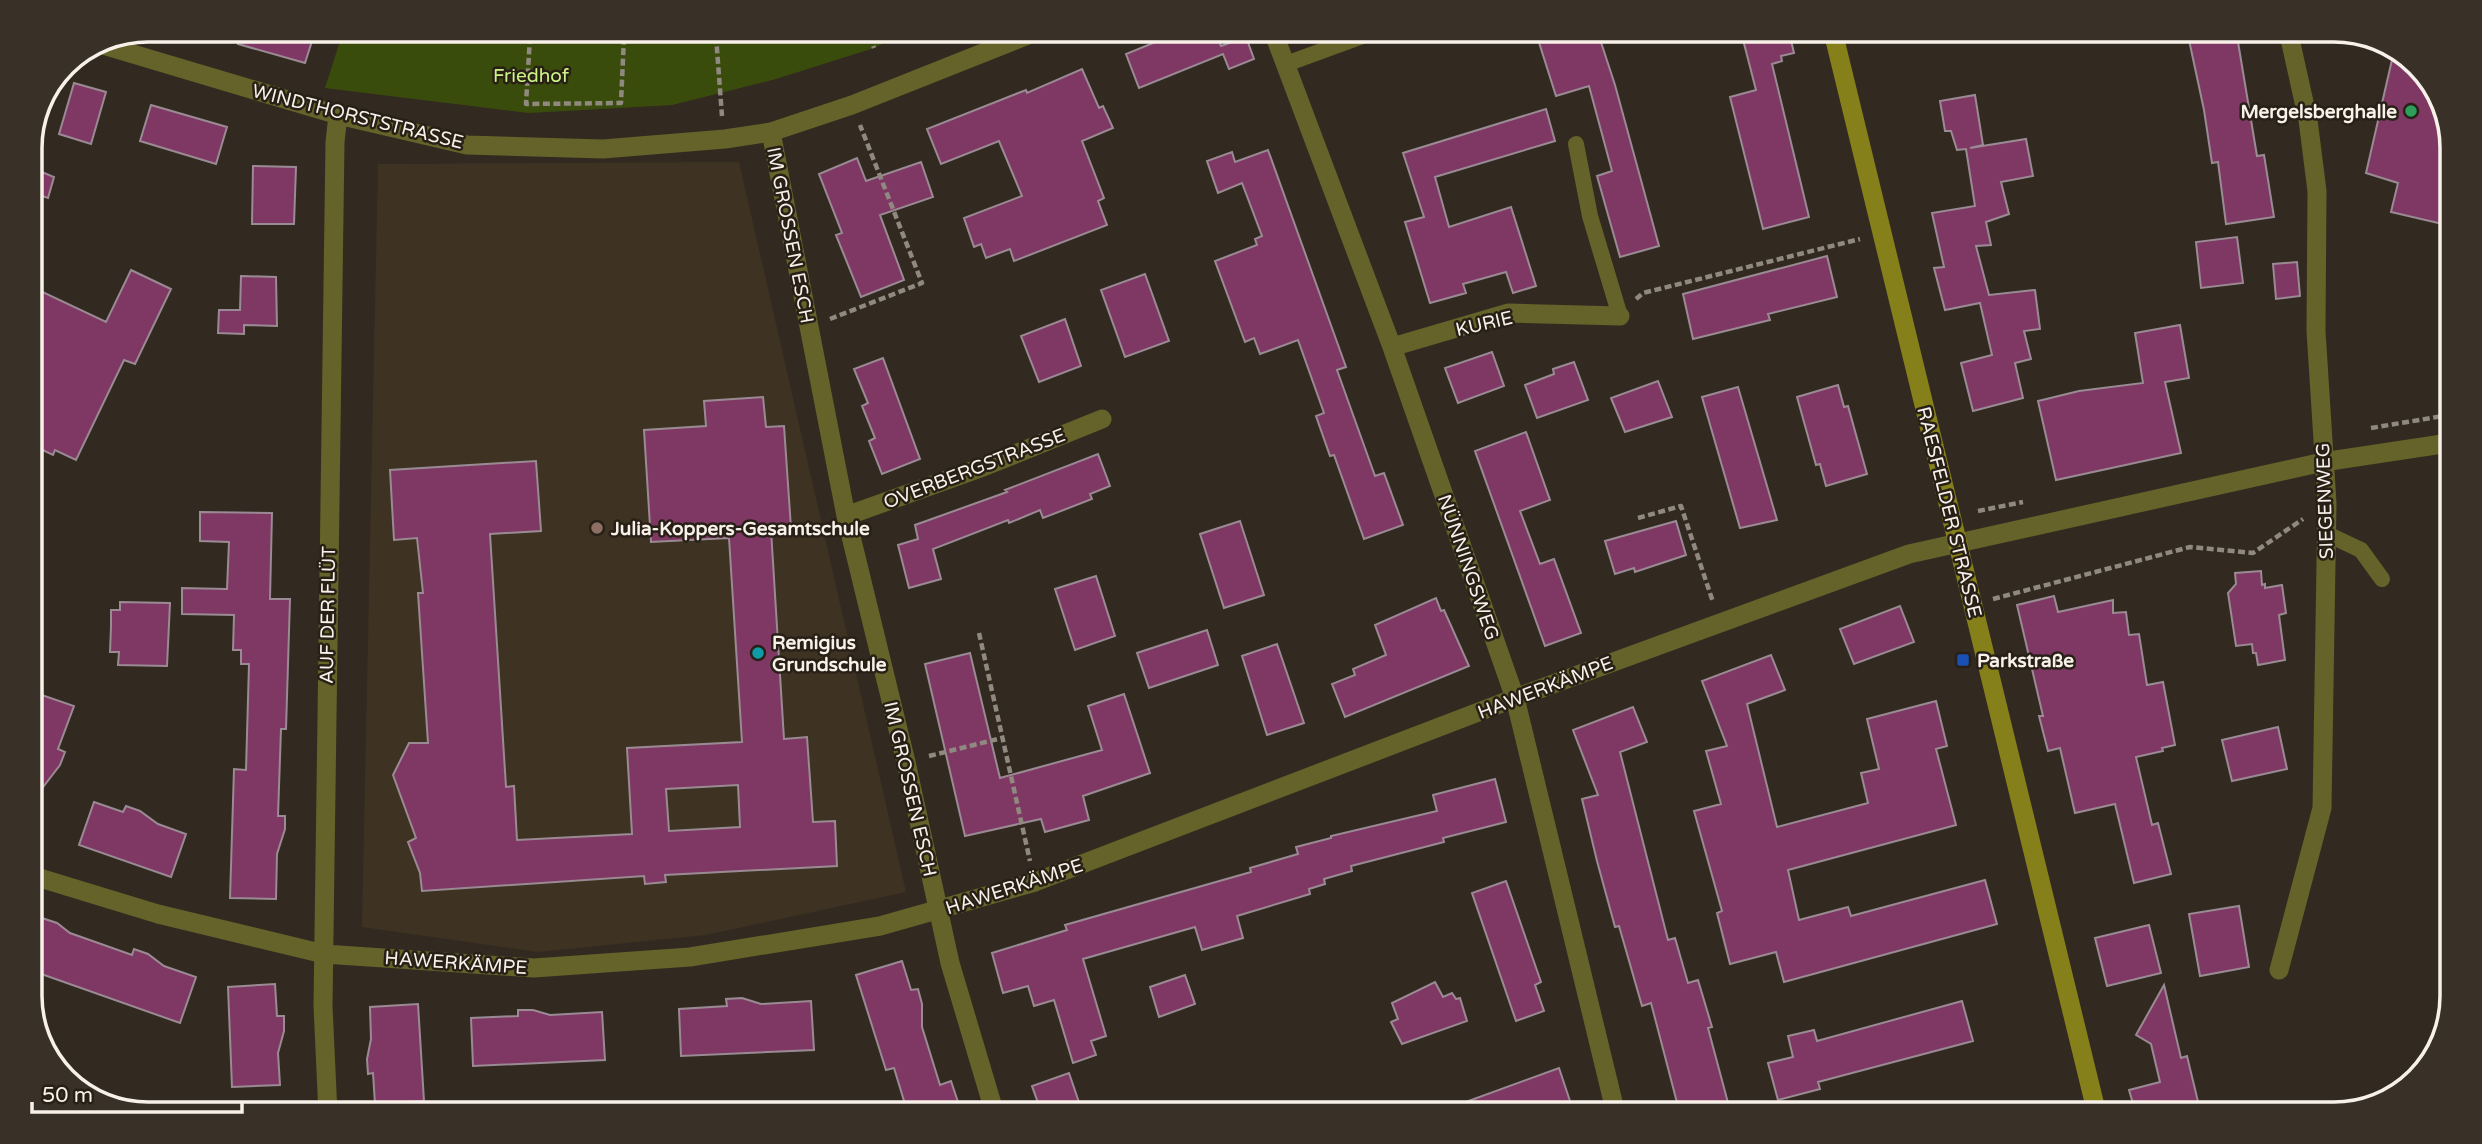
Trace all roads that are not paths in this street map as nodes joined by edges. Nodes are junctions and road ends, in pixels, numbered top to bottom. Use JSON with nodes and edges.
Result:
{"nodes":[{"id":1,"x":1010,"y":42,"type":"edge"},
{"id":2,"x":1277,"y":42,"type":"edge"},
{"id":3,"x":1346,"y":42,"type":"edge"},
{"id":4,"x":1835,"y":42,"type":"edge"},
{"id":5,"x":2291,"y":42,"type":"edge"},
{"id":6,"x":113,"y":48,"type":"edge"},
{"id":7,"x":1286,"y":64,"type":"junction"},
{"id":8,"x":338,"y":115,"type":"junction"},
{"id":9,"x":771,"y":132,"type":"junction"},
{"id":10,"x":1576,"y":144,"type":"dead end"},
{"id":11,"x":1620,"y":316,"type":"joint"},
{"id":12,"x":1392,"y":347,"type":"junction"},
{"id":13,"x":1102,"y":419,"type":"dead end"},
{"id":14,"x":2440,"y":444,"type":"edge"},
{"id":15,"x":2323,"y":462,"type":"junction"},
{"id":16,"x":846,"y":516,"type":"junction"},
{"id":17,"x":2327,"y":534,"type":"junction"},
{"id":18,"x":1957,"y":543,"type":"junction"},
{"id":19,"x":2382,"y":579,"type":"dead end"},
{"id":20,"x":1515,"y":698,"type":"junction"},
{"id":21,"x":42,"y":880,"type":"edge"},
{"id":22,"x":939,"y":911,"type":"junction"},
{"id":23,"x":324,"y":954,"type":"junction"},
{"id":24,"x":2279,"y":970,"type":"dead end"},
{"id":25,"x":327,"y":1102,"type":"edge"},
{"id":26,"x":991,"y":1102,"type":"edge"},
{"id":27,"x":1613,"y":1102,"type":"edge"},
{"id":28,"x":2094,"y":1102,"type":"edge"}],
"edges":[{"from":1,"to":9,"type":"street","name":"WINDTHORSTSTRASSE"},
{"from":2,"to":7,"type":"street","name":"NÜNNINGSWEG"},
{"from":3,"to":7,"type":"lane"},
{"from":4,"to":18,"type":"main road","name":"RAESFELDER STRASSE"},
{"from":5,"to":15,"type":"street","name":"SIEGENWEG"},
{"from":6,"to":8,"type":"street","name":"WINDTHORSTSTRASSE"},
{"from":7,"to":12,"type":"street","name":"NÜNNINGSWEG"},
{"from":8,"to":9,"type":"street","name":"WINDTHORSTSTRASSE"},
{"from":8,"to":23,"type":"street","name":"AUF DER FLÜT"},
{"from":9,"to":16,"type":"street","name":"IM GROSSEN ESCH"},
{"from":10,"to":11,"type":"lane"},
{"from":11,"to":12,"type":"street","name":"KURIE"},
{"from":12,"to":20,"type":"street","name":"NÜNNINGSWEG"},
{"from":13,"to":16,"type":"street","name":"OVERBERGSTRASSE"},
{"from":14,"to":15,"type":"street"},
{"from":15,"to":17,"type":"street","name":"SIEGENWEG"},
{"from":15,"to":18,"type":"street"},
{"from":16,"to":22,"type":"street","name":"IM GROSSEN ESCH"},
{"from":17,"to":19,"type":"lane"},
{"from":17,"to":24,"type":"street","name":"SIEGENWEG"},
{"from":18,"to":20,"type":"street","name":"HAWERKÄMPE"},
{"from":18,"to":28,"type":"main road","name":"RAESFELDER STRASSE"},
{"from":20,"to":22,"type":"street","name":"HAWERKÄMPE"},
{"from":20,"to":27,"type":"street","name":"NÜNNINGSWEG"},
{"from":21,"to":23,"type":"street","name":"HAWERKÄMPE"},
{"from":22,"to":23,"type":"street","name":"HAWERKÄMPE"},
{"from":22,"to":26,"type":"street","name":"IM GROSSEN ESCH"},
{"from":23,"to":25,"type":"street","name":"AUF DER FLÜT"}]}
